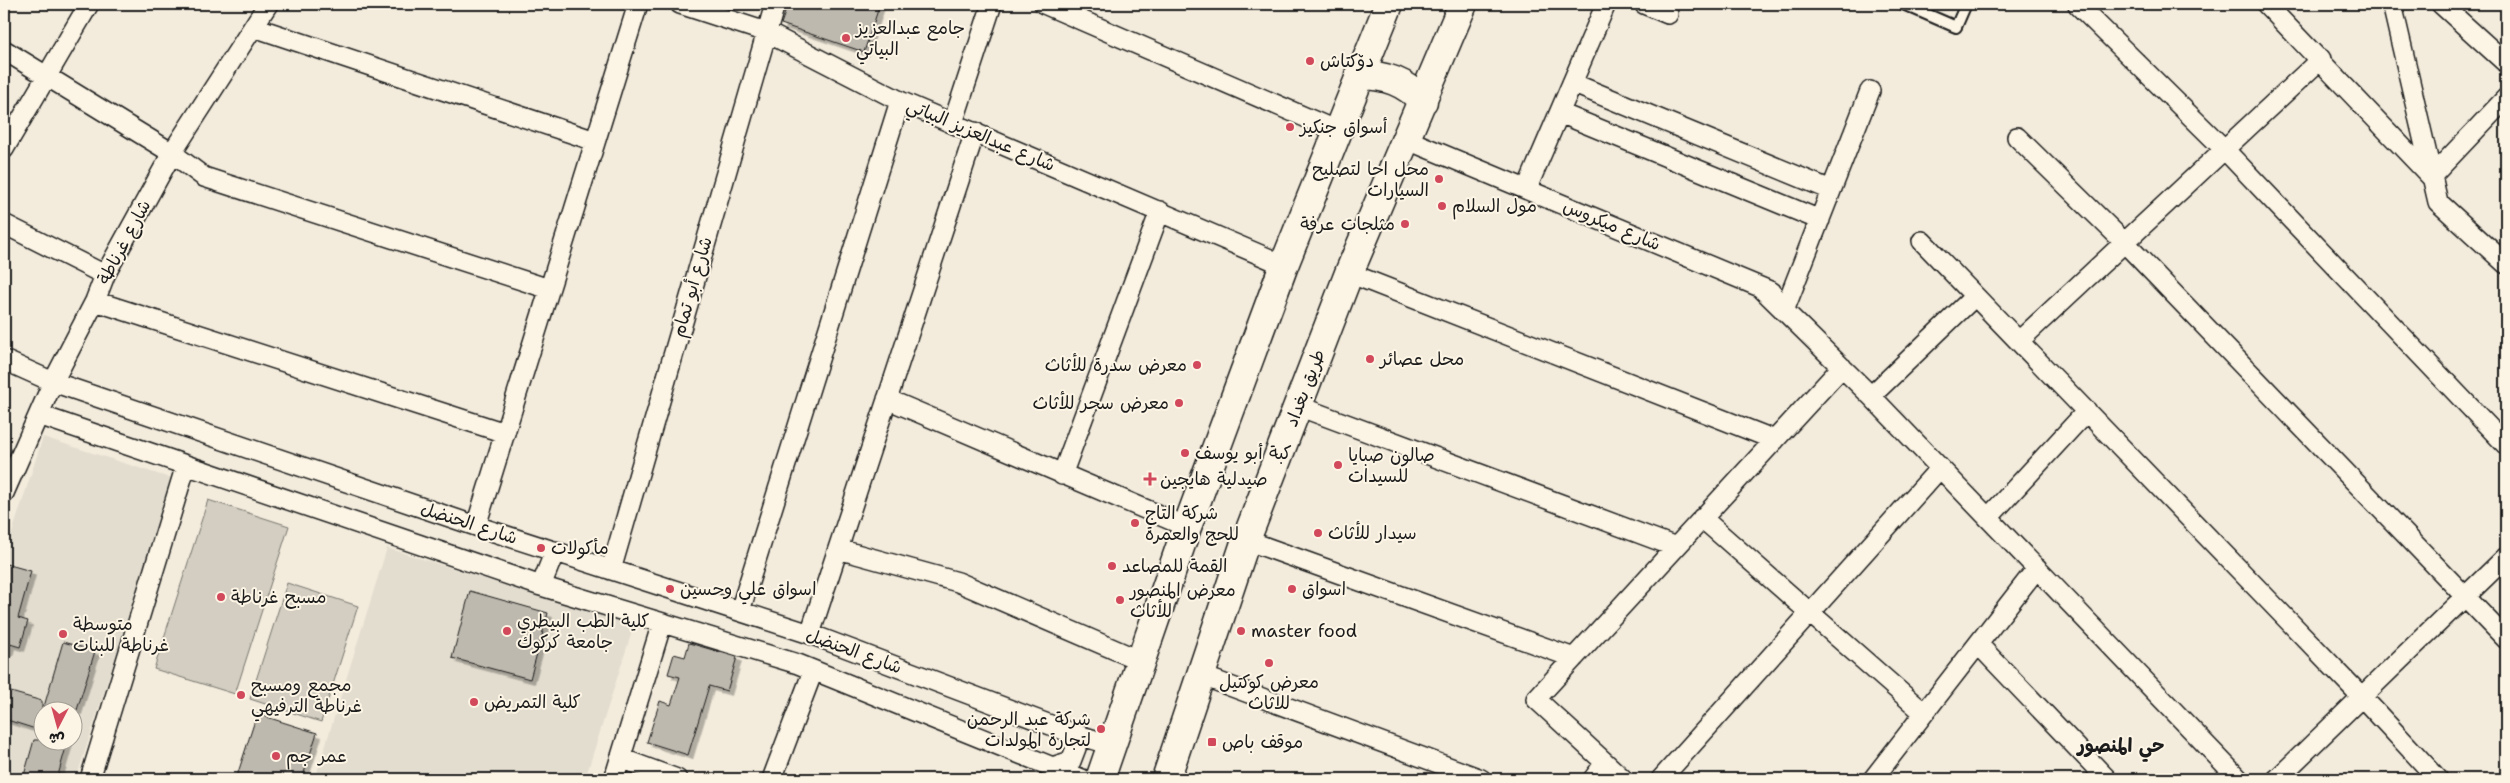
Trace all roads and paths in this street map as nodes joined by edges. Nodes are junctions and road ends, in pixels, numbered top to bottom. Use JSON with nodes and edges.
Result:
{"nodes":[{"id":1,"x":89,"y":4,"type":"edge"},
{"id":2,"x":268,"y":4,"type":"edge"},
{"id":3,"x":638,"y":4,"type":"edge"},
{"id":4,"x":680,"y":4,"type":"edge"},
{"id":5,"x":775,"y":4,"type":"edge"},
{"id":6,"x":992,"y":4,"type":"edge"},
{"id":7,"x":1044,"y":4,"type":"edge"},
{"id":8,"x":1389,"y":4,"type":"edge"},
{"id":9,"x":1463,"y":4,"type":"edge"},
{"id":10,"x":1606,"y":4,"type":"edge"},
{"id":11,"x":1644,"y":4,"type":"edge"},
{"id":12,"x":1903,"y":4,"type":"edge"},
{"id":13,"x":1966,"y":4,"type":"edge"},
{"id":14,"x":2266,"y":4,"type":"edge"},
{"id":15,"x":2392,"y":4,"type":"edge"},
{"id":16,"x":2441,"y":4,"type":"edge"},
{"id":17,"x":2078,"y":6,"type":"dead end"},
{"id":18,"x":1668,"y":14,"type":"dead end"},
{"id":19,"x":254,"y":27,"type":"junction"},
{"id":20,"x":766,"y":32,"type":"junction"},
{"id":21,"x":4,"y":50,"type":"edge"},
{"id":22,"x":2321,"y":59,"type":"junction"},
{"id":23,"x":2506,"y":63,"type":"edge"},
{"id":24,"x":1359,"y":75,"type":"junction"},
{"id":25,"x":46,"y":76,"type":"junction"},
{"id":26,"x":1572,"y":83,"type":"junction"},
{"id":27,"x":1870,"y":91,"type":"dead end"},
{"id":28,"x":2506,"y":98,"type":"edge"},
{"id":29,"x":900,"y":101,"type":"junction"},
{"id":30,"x":1423,"y":101,"type":"junction"},
{"id":31,"x":1560,"y":112,"type":"junction"},
{"id":32,"x":953,"y":123,"type":"junction"},
{"id":33,"x":1337,"y":130,"type":"junction"},
{"id":34,"x":975,"y":132,"type":"junction"},
{"id":35,"x":2017,"y":137,"type":"dead end"},
{"id":36,"x":1408,"y":140,"type":"junction"},
{"id":37,"x":595,"y":141,"type":"junction"},
{"id":38,"x":4,"y":149,"type":"edge"},
{"id":39,"x":2224,"y":149,"type":"junction"},
{"id":40,"x":172,"y":153,"type":"junction"},
{"id":41,"x":2431,"y":177,"type":"junction"},
{"id":42,"x":1526,"y":188,"type":"junction"},
{"id":43,"x":1831,"y":190,"type":"junction"},
{"id":44,"x":1160,"y":211,"type":"junction"},
{"id":45,"x":1820,"y":220,"type":"junction"},
{"id":46,"x":4,"y":224,"type":"edge"},
{"id":47,"x":1922,"y":241,"type":"dead end"},
{"id":48,"x":2124,"y":242,"type":"junction"},
{"id":49,"x":1284,"y":264,"type":"junction"},
{"id":50,"x":2506,"y":264,"type":"edge"},
{"id":51,"x":1349,"y":273,"type":"junction"},
{"id":52,"x":105,"y":275,"type":"junction"},
{"id":53,"x":550,"y":289,"type":"junction"},
{"id":54,"x":1975,"y":296,"type":"junction"},
{"id":55,"x":94,"y":301,"type":"junction"},
{"id":56,"x":1787,"y":305,"type":"junction"},
{"id":57,"x":2019,"y":341,"type":"junction"},
{"id":58,"x":4,"y":360,"type":"edge"},
{"id":59,"x":1842,"y":366,"type":"junction"},
{"id":60,"x":53,"y":382,"type":"junction"},
{"id":61,"x":1871,"y":396,"type":"junction"},
{"id":62,"x":888,"y":398,"type":"junction"},
{"id":63,"x":1298,"y":406,"type":"junction"},
{"id":64,"x":2087,"y":411,"type":"junction"},
{"id":65,"x":39,"y":415,"type":"junction"},
{"id":66,"x":505,"y":433,"type":"junction"},
{"id":67,"x":1775,"y":440,"type":"junction"},
{"id":68,"x":2506,"y":445,"type":"edge"},
{"id":69,"x":186,"y":465,"type":"junction"},
{"id":70,"x":1940,"y":468,"type":"junction"},
{"id":71,"x":1062,"y":475,"type":"junction"},
{"id":72,"x":4,"y":493,"type":"edge"},
{"id":73,"x":1702,"y":518,"type":"junction"},
{"id":74,"x":1988,"y":518,"type":"junction"},
{"id":75,"x":476,"y":526,"type":"junction"},
{"id":76,"x":1187,"y":527,"type":"junction"},
{"id":77,"x":1246,"y":540,"type":"junction"},
{"id":78,"x":1676,"y":547,"type":"junction"},
{"id":79,"x":838,"y":550,"type":"junction"},
{"id":80,"x":554,"y":551,"type":"junction"},
{"id":81,"x":2506,"y":557,"type":"edge"},
{"id":82,"x":2037,"y":568,"type":"junction"},
{"id":83,"x":611,"y":570,"type":"junction"},
{"id":84,"x":541,"y":586,"type":"junction"},
{"id":85,"x":2467,"y":596,"type":"junction"},
{"id":86,"x":740,"y":611,"type":"junction"},
{"id":87,"x":1810,"y":613,"type":"junction"},
{"id":88,"x":662,"y":623,"type":"junction"},
{"id":89,"x":810,"y":634,"type":"junction"},
{"id":90,"x":2506,"y":639,"type":"edge"},
{"id":91,"x":1978,"y":644,"type":"junction"},
{"id":92,"x":1574,"y":658,"type":"junction"},
{"id":93,"x":1141,"y":660,"type":"junction"},
{"id":94,"x":813,"y":671,"type":"junction"},
{"id":95,"x":1200,"y":676,"type":"junction"},
{"id":96,"x":2362,"y":697,"type":"junction"},
{"id":97,"x":1924,"y":713,"type":"junction"},
{"id":98,"x":1069,"y":732,"type":"junction"},
{"id":99,"x":1111,"y":745,"type":"junction"},
{"id":100,"x":620,"y":758,"type":"junction"},
{"id":101,"x":1606,"y":763,"type":"junction"},
{"id":102,"x":1052,"y":767,"type":"junction"},
{"id":103,"x":1877,"y":778,"type":"edge"},
{"id":104,"x":90,"y":779,"type":"edge"},
{"id":105,"x":614,"y":779,"type":"edge"},
{"id":106,"x":677,"y":779,"type":"edge"},
{"id":107,"x":772,"y":779,"type":"edge"},
{"id":108,"x":1082,"y":779,"type":"edge"},
{"id":109,"x":1100,"y":779,"type":"edge"},
{"id":110,"x":1166,"y":779,"type":"edge"},
{"id":111,"x":1481,"y":779,"type":"edge"},
{"id":112,"x":1593,"y":779,"type":"edge"},
{"id":113,"x":1623,"y":779,"type":"edge"},
{"id":114,"x":1661,"y":779,"type":"edge"},
{"id":115,"x":2107,"y":779,"type":"edge"},
{"id":116,"x":2239,"y":779,"type":"edge"},
{"id":117,"x":2277,"y":779,"type":"edge"},
{"id":118,"x":2438,"y":779,"type":"edge"}],
"edges":[{"from":1,"to":25,"type":"street"},
{"from":2,"to":19,"type":"street","name":"شارع غرناطة"},
{"from":3,"to":37,"type":"street"},
{"from":4,"to":20,"type":"street","name":"شارع عبدالعزيز البياتي"},
{"from":5,"to":20,"type":"street","name":"شارع أبو تمام"},
{"from":6,"to":32,"type":"street"},
{"from":7,"to":33,"type":"street"},
{"from":8,"to":24,"type":"main road"},
{"from":9,"to":30,"type":"main road","name":"طريق بغداد"},
{"from":10,"to":26,"type":"street"},
{"from":11,"to":18,"type":"street"},
{"from":12,"to":13,"type":"lane"},
{"from":14,"to":22,"type":"street"},
{"from":15,"to":41,"type":"street"},
{"from":16,"to":23,"type":"street"},
{"from":17,"to":39,"type":"street"},
{"from":19,"to":37,"type":"street"},
{"from":19,"to":40,"type":"street","name":"شارع غرناطة"},
{"from":20,"to":29,"type":"street","name":"شارع عبدالعزيز البياتي"},
{"from":20,"to":83,"type":"street","name":"شارع أبو تمام"},
{"from":21,"to":25,"type":"street"},
{"from":22,"to":39,"type":"street"},
{"from":22,"to":41,"type":"street"},
{"from":24,"to":30,"type":"main road"},
{"from":24,"to":33,"type":"main road"},
{"from":25,"to":38,"type":"street"},
{"from":25,"to":40,"type":"street"},
{"from":26,"to":31,"type":"street"},
{"from":26,"to":43,"type":"street"},
{"from":27,"to":43,"type":"street"},
{"from":28,"to":41,"type":"street"},
{"from":29,"to":32,"type":"street","name":"شارع عبدالعزيز البياتي"},
{"from":29,"to":86,"type":"street"},
{"from":30,"to":36,"type":"main road","name":"طريق بغداد"},
{"from":31,"to":42,"type":"street"},
{"from":31,"to":45,"type":"street"},
{"from":32,"to":34,"type":"street","name":"شارع عبدالعزيز البياتي"},
{"from":33,"to":49,"type":"main road"},
{"from":34,"to":44,"type":"street","name":"شارع عبدالعزيز البياتي"},
{"from":34,"to":62,"type":"street"},
{"from":35,"to":48,"type":"street"},
{"from":36,"to":42,"type":"street","name":"شارع ميكروس"},
{"from":36,"to":51,"type":"main road","name":"طريق بغداد"},
{"from":37,"to":53,"type":"street"},
{"from":39,"to":48,"type":"street"},
{"from":39,"to":68,"type":"street"},
{"from":40,"to":52,"type":"street","name":"شارع غرناطة"},
{"from":40,"to":53,"type":"street"},
{"from":41,"to":50,"type":"street"},
{"from":42,"to":56,"type":"street","name":"شارع ميكروس"},
{"from":43,"to":45,"type":"street"},
{"from":44,"to":49,"type":"street","name":"شارع عبدالعزيز البياتي"},
{"from":44,"to":71,"type":"street"},
{"from":45,"to":56,"type":"street"},
{"from":46,"to":52,"type":"street"},
{"from":47,"to":54,"type":"street"},
{"from":48,"to":57,"type":"street"},
{"from":48,"to":85,"type":"street"},
{"from":49,"to":76,"type":"main road"},
{"from":51,"to":63,"type":"main road","name":"طريق بغداد"},
{"from":51,"to":67,"type":"street"},
{"from":52,"to":55,"type":"street","name":"شارع غرناطة"},
{"from":53,"to":66,"type":"street"},
{"from":54,"to":57,"type":"street"},
{"from":54,"to":61,"type":"street"},
{"from":55,"to":60,"type":"street","name":"شارع غرناطة"},
{"from":55,"to":66,"type":"street"},
{"from":56,"to":59,"type":"street"},
{"from":57,"to":64,"type":"street"},
{"from":58,"to":60,"type":"street","name":"شارع الحنضل"},
{"from":59,"to":61,"type":"street"},
{"from":59,"to":67,"type":"street"},
{"from":60,"to":65,"type":"street","name":"شارع غرناطة"},
{"from":60,"to":75,"type":"street","name":"شارع الحنضل"},
{"from":61,"to":70,"type":"street"},
{"from":62,"to":71,"type":"street"},
{"from":62,"to":79,"type":"street"},
{"from":63,"to":77,"type":"main road","name":"طريق بغداد"},
{"from":63,"to":78,"type":"street"},
{"from":64,"to":74,"type":"street"},
{"from":64,"to":96,"type":"street"},
{"from":65,"to":69,"type":"street","name":"شارع الحنضل"},
{"from":65,"to":72,"type":"street","name":"شارع غرناطة"},
{"from":66,"to":75,"type":"street"},
{"from":67,"to":73,"type":"street"},
{"from":69,"to":84,"type":"street","name":"شارع الحنضل"},
{"from":69,"to":104,"type":"street"},
{"from":70,"to":74,"type":"street"},
{"from":70,"to":87,"type":"street"},
{"from":71,"to":76,"type":"street"},
{"from":73,"to":78,"type":"street"},
{"from":73,"to":87,"type":"street"},
{"from":74,"to":82,"type":"street"},
{"from":75,"to":80,"type":"street","name":"شارع الحنضل"},
{"from":76,"to":93,"type":"main road"},
{"from":77,"to":92,"type":"street"},
{"from":77,"to":95,"type":"main road","name":"طريق بغداد"},
{"from":78,"to":92,"type":"street"},
{"from":79,"to":89,"type":"street"},
{"from":79,"to":93,"type":"street"},
{"from":80,"to":83,"type":"street","name":"شارع الحنضل"},
{"from":80,"to":84,"type":"street"},
{"from":81,"to":85,"type":"street"},
{"from":82,"to":91,"type":"street"},
{"from":82,"to":116,"type":"street"},
{"from":83,"to":86,"type":"street","name":"شارع الحنضل"},
{"from":84,"to":88,"type":"street","name":"شارع الحنضل"},
{"from":85,"to":90,"type":"street"},
{"from":85,"to":96,"type":"street"},
{"from":86,"to":89,"type":"street","name":"شارع الحنضل"},
{"from":87,"to":97,"type":"street"},
{"from":87,"to":114,"type":"street"},
{"from":88,"to":94,"type":"street","name":"شارع الحنضل"},
{"from":88,"to":100,"type":"street"},
{"from":89,"to":98,"type":"street","name":"شارع الحنضل"},
{"from":91,"to":97,"type":"street"},
{"from":91,"to":115,"type":"street"},
{"from":92,"to":101,"type":"street"},
{"from":93,"to":99,"type":"main road"},
{"from":94,"to":102,"type":"street","name":"شارع الحنضل"},
{"from":94,"to":107,"type":"street"},
{"from":95,"to":110,"type":"main road","name":"طريق بغداد"},
{"from":95,"to":111,"type":"street"},
{"from":96,"to":117,"type":"street"},
{"from":96,"to":118,"type":"street"},
{"from":97,"to":103,"type":"street"},
{"from":98,"to":99,"type":"street","name":"شارع الحنضل"},
{"from":98,"to":102,"type":"street"},
{"from":99,"to":109,"type":"main road"},
{"from":100,"to":105,"type":"street"},
{"from":100,"to":106,"type":"street"},
{"from":101,"to":112,"type":"street"},
{"from":101,"to":113,"type":"street"},
{"from":102,"to":108,"type":"street","name":"شارع الحنضل"}]}
